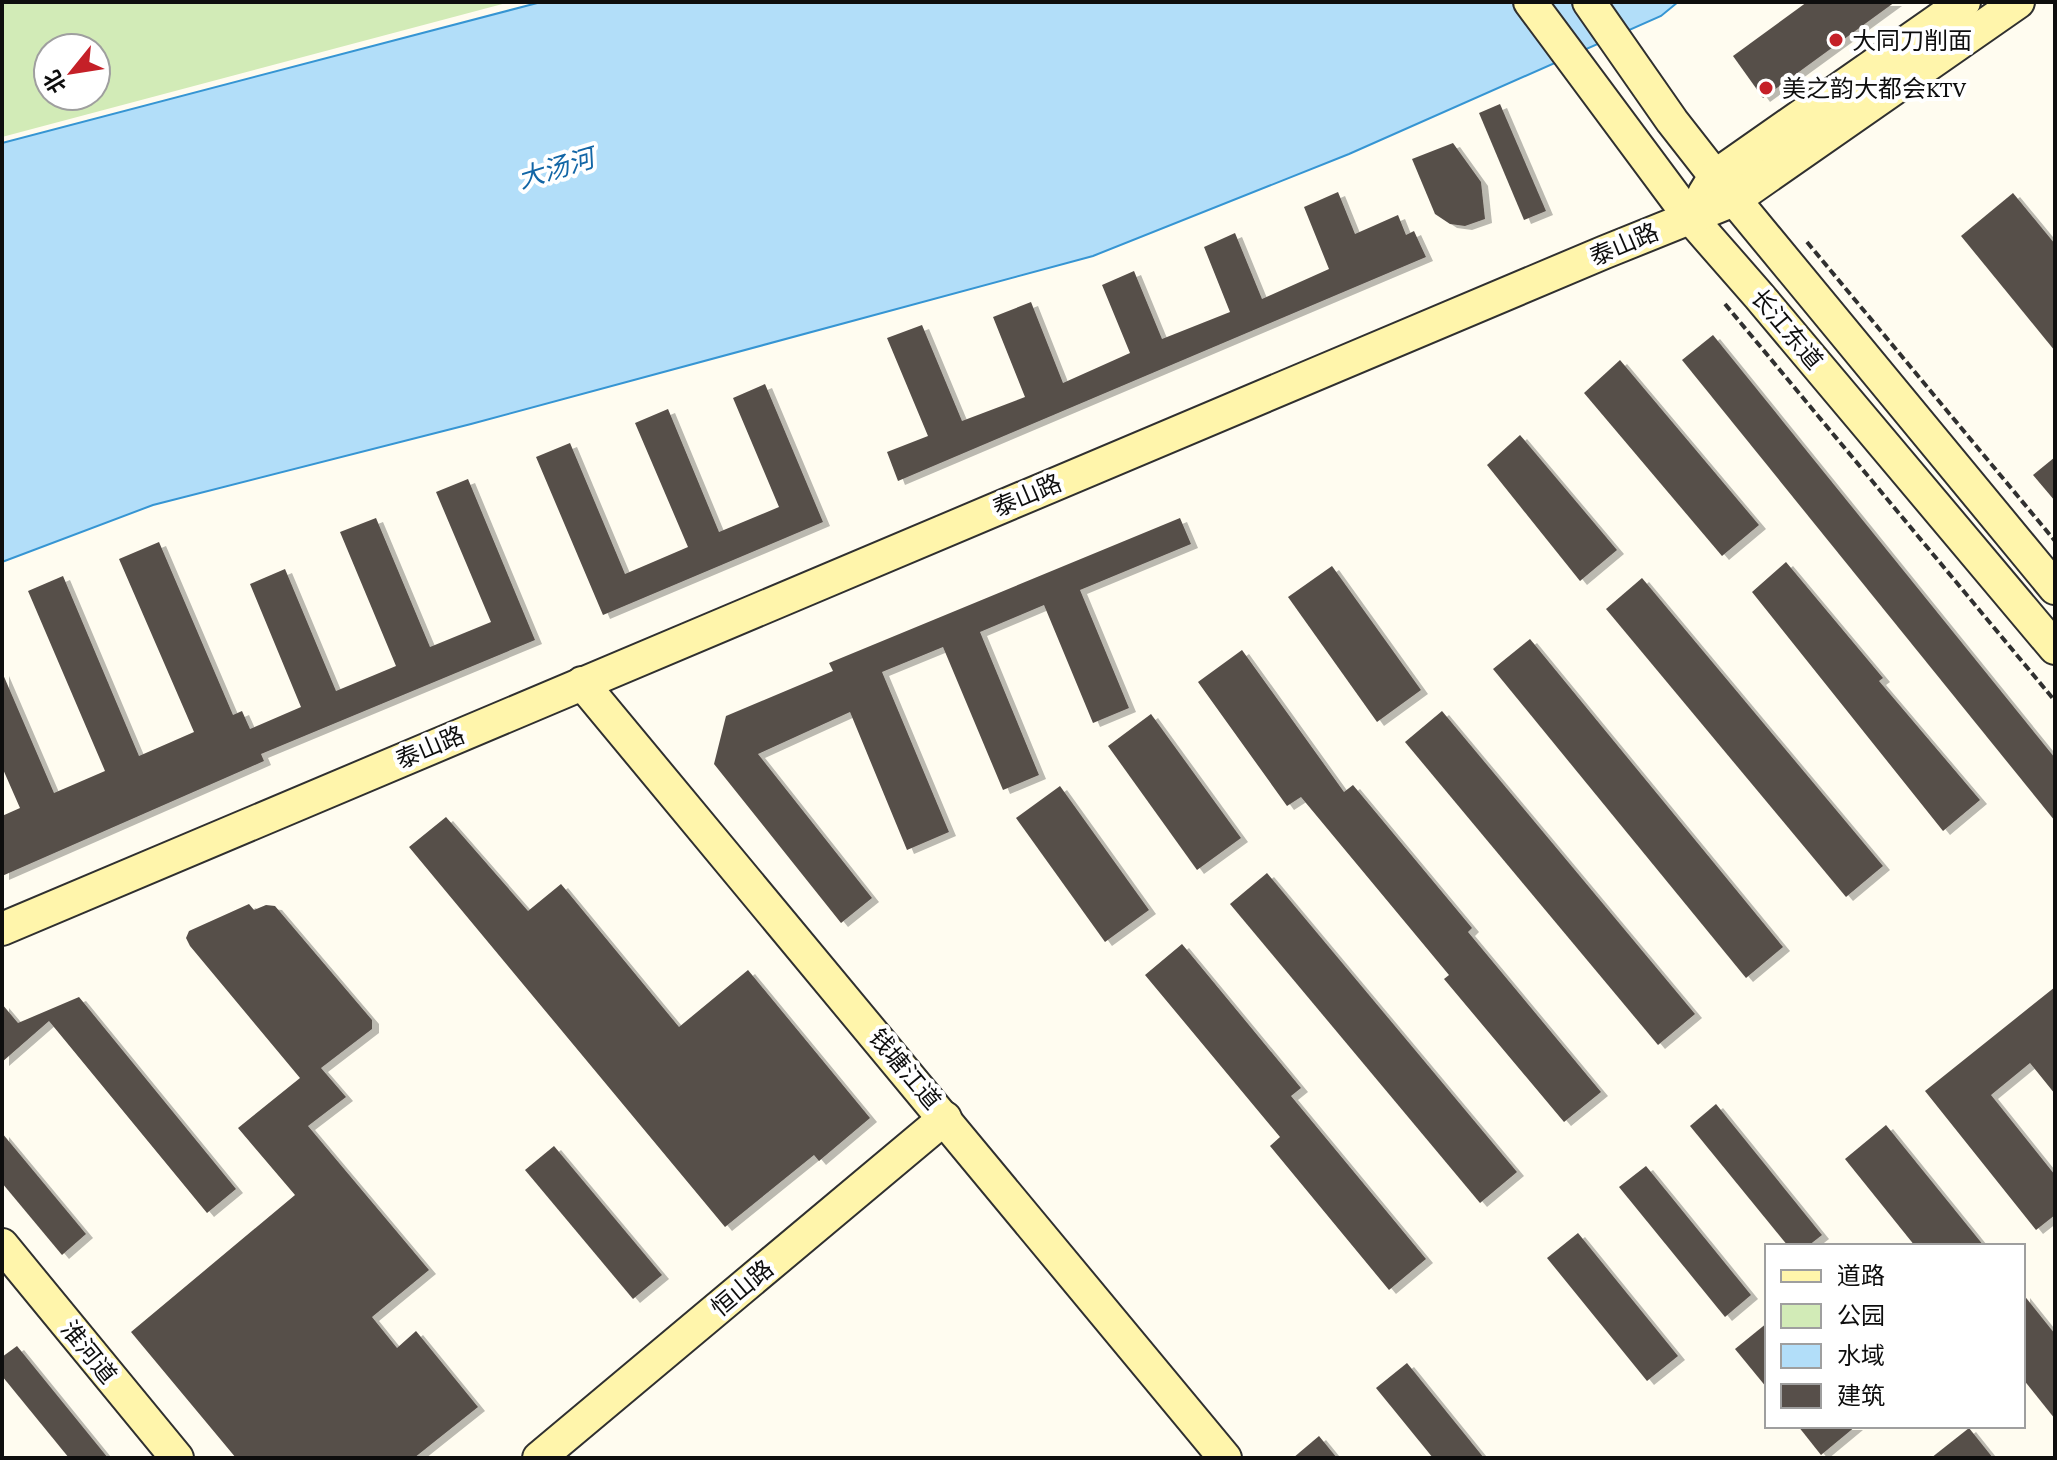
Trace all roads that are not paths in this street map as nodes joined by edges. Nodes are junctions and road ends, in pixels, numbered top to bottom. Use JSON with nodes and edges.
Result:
{"nodes":[{"id":1,"x":1530,"y":2,"type":"edge"},
{"id":2,"x":1589,"y":2,"type":"edge"},
{"id":3,"x":1964,"y":2,"type":"edge"},
{"id":4,"x":2018,"y":2,"type":"edge"},
{"id":5,"x":1725,"y":188,"type":"junction"},
{"id":6,"x":1689,"y":216,"type":"junction"},
{"id":7,"x":2055,"y":588,"type":"edge"},
{"id":8,"x":2055,"y":648,"type":"edge"},
{"id":9,"x":582,"y":683,"type":"junction"},
{"id":10,"x":2,"y":929,"type":"edge"},
{"id":11,"x":945,"y":1118,"type":"junction"},
{"id":12,"x":2,"y":1245,"type":"edge"},
{"id":13,"x":177,"y":1458,"type":"edge"},
{"id":14,"x":539,"y":1458,"type":"edge"},
{"id":15,"x":1225,"y":1458,"type":"edge"}],
"edges":[{"from":1,"to":6,"type":"street","name":"长江东道"},
{"from":2,"to":5,"type":"street","name":"长江东道"},
{"from":3,"to":5,"type":"street"},
{"from":4,"to":5,"type":"street","name":"泰山路"},
{"from":5,"to":6,"type":"street","name":"泰山路"},
{"from":5,"to":7,"type":"street","name":"长江东道"},
{"from":6,"to":8,"type":"street","name":"长江东道"},
{"from":6,"to":9,"type":"street","name":"泰山路"},
{"from":9,"to":10,"type":"street","name":"泰山路"},
{"from":9,"to":11,"type":"street","name":"钱塘江道"},
{"from":11,"to":14,"type":"street","name":"恒山路"},
{"from":11,"to":15,"type":"street","name":"钱塘江道"},
{"from":12,"to":13,"type":"street","name":"淮河道"}]}
